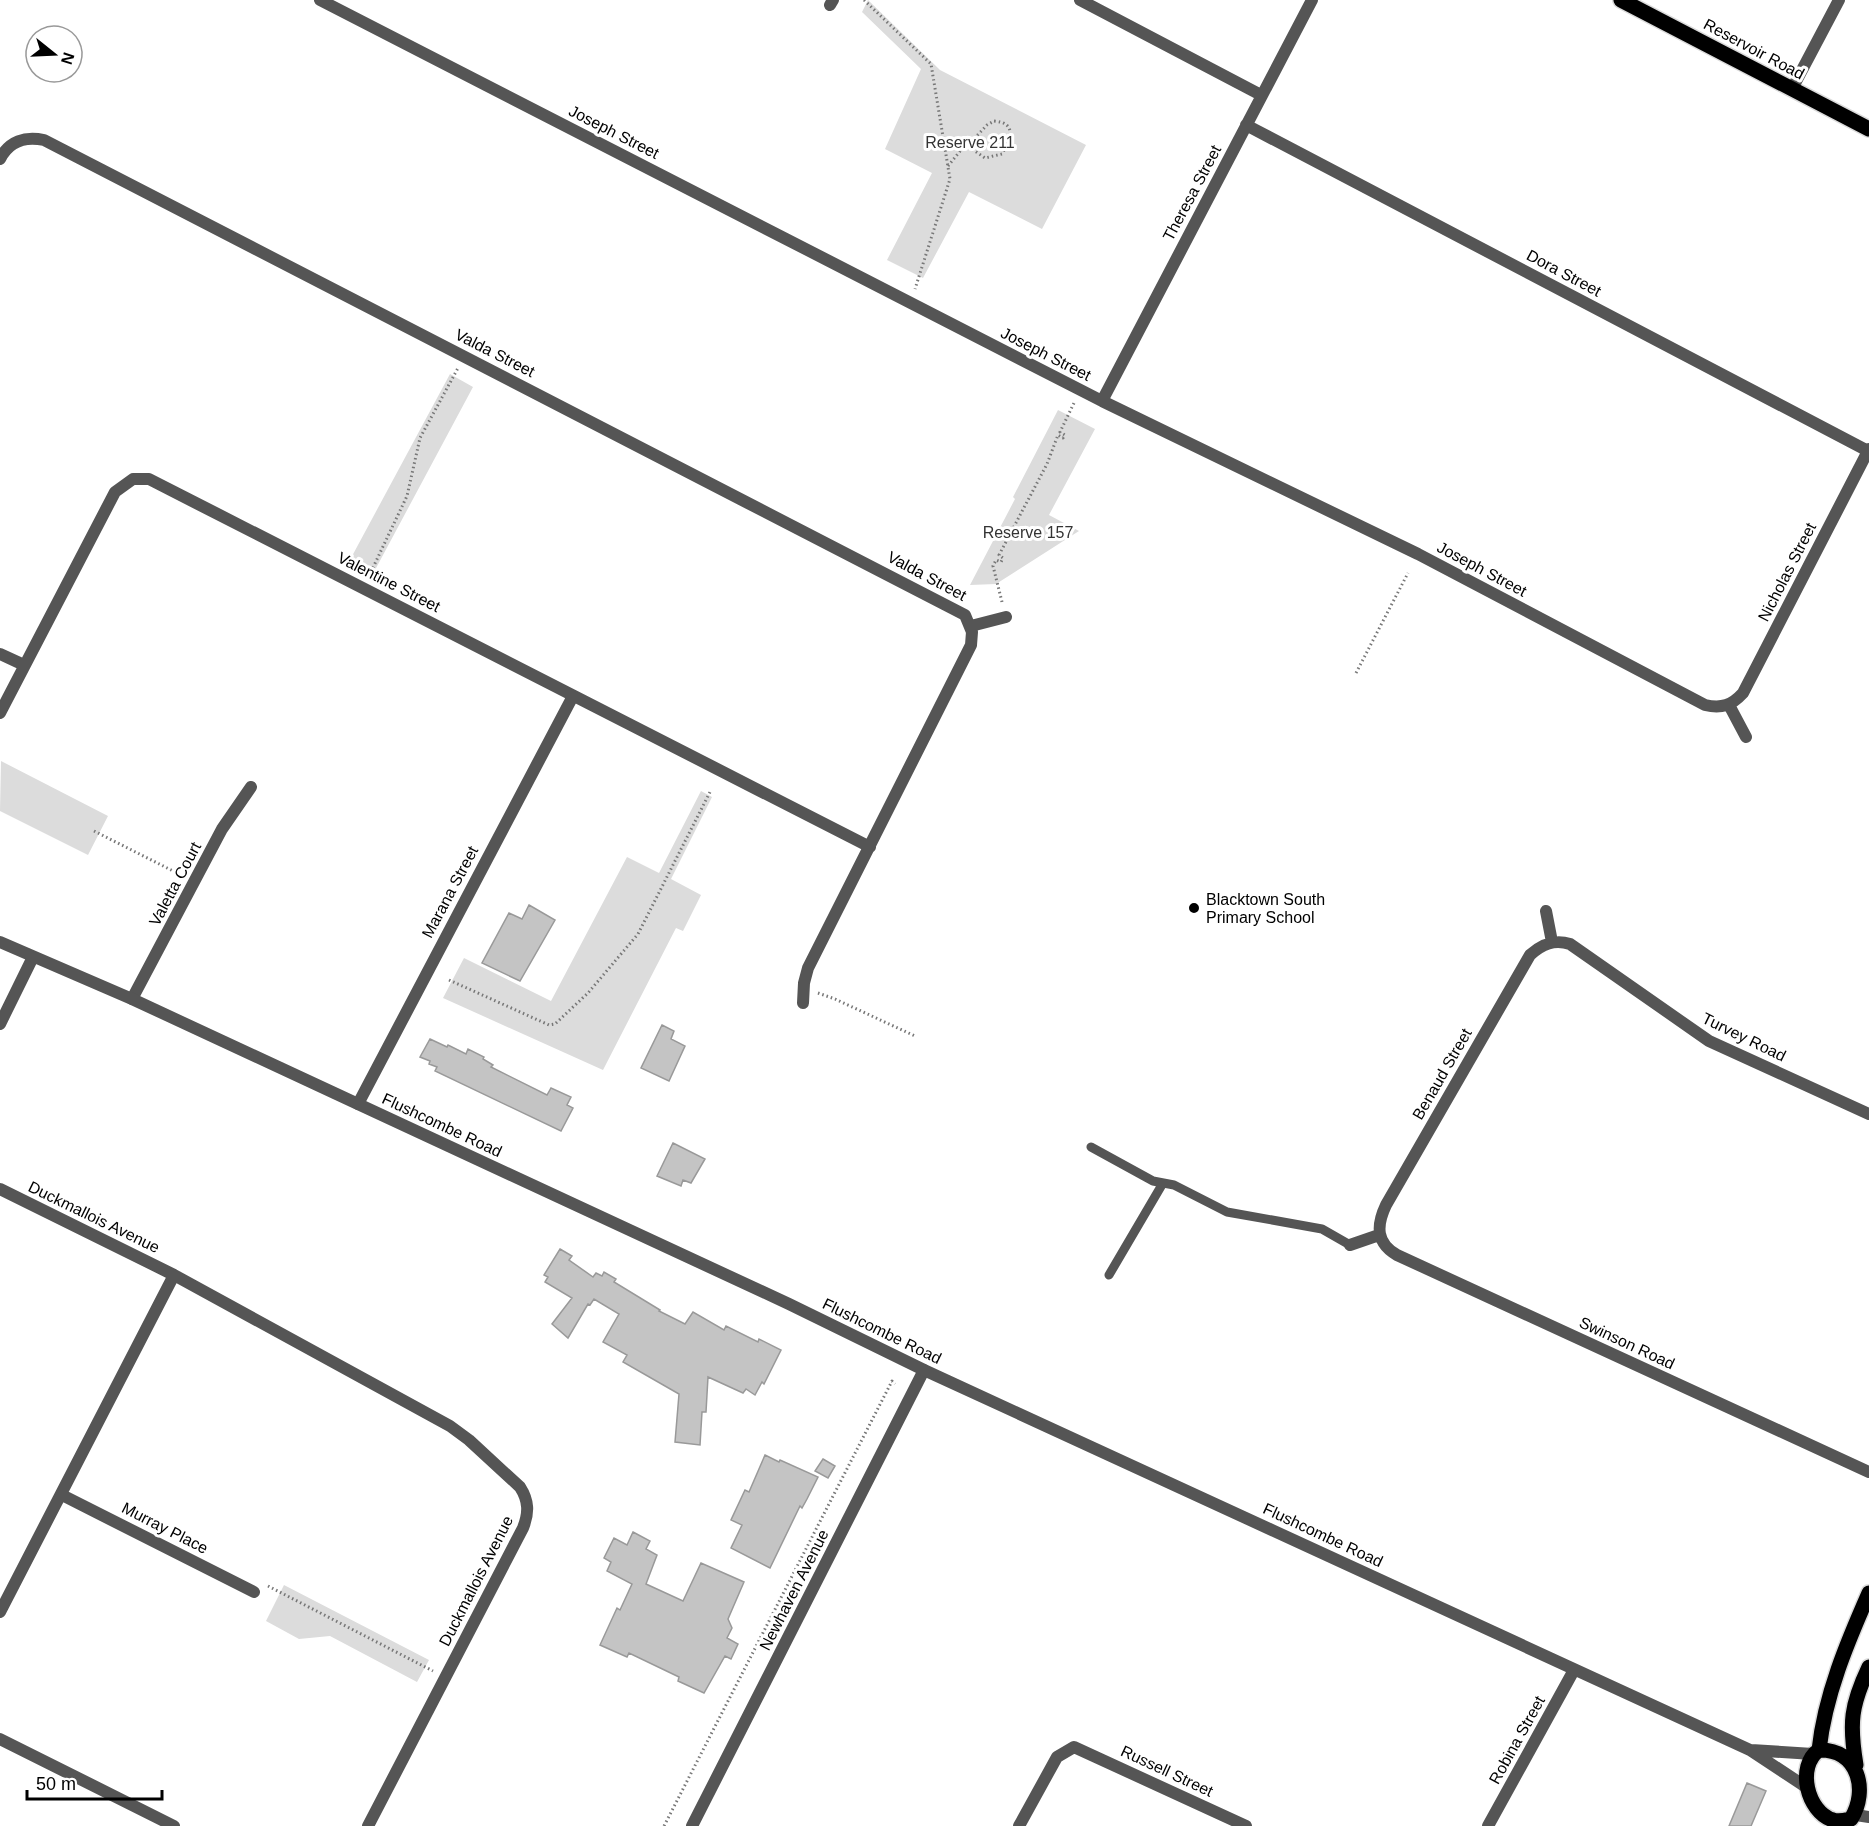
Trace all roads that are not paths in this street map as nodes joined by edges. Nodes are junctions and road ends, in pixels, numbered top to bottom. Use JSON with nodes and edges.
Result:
{"nodes":[{"id":1,"x":321,"y":0,"type":"edge"},
{"id":2,"x":1080,"y":0,"type":"edge"},
{"id":3,"x":1312,"y":0,"type":"edge"},
{"id":4,"x":1621,"y":0,"type":"edge"},
{"id":5,"x":1839,"y":0,"type":"edge"},
{"id":6,"x":1792,"y":89,"type":"junction"},
{"id":7,"x":1261,"y":95,"type":"junction"},
{"id":8,"x":1246,"y":125,"type":"junction"},
{"id":9,"x":1869,"y":129,"type":"edge"},
{"id":10,"x":0,"y":159,"type":"edge"},
{"id":11,"x":1102,"y":400,"type":"junction"},
{"id":12,"x":1867,"y":455,"type":"edge"},
{"id":13,"x":1006,"y":617,"type":"road end"},
{"id":14,"x":971,"y":626,"type":"junction"},
{"id":15,"x":0,"y":654,"type":"edge"},
{"id":16,"x":24,"y":666,"type":"junction"},
{"id":17,"x":573,"y":696,"type":"junction"},
{"id":18,"x":1729,"y":705,"type":"junction"},
{"id":19,"x":0,"y":713,"type":"edge"},
{"id":20,"x":1746,"y":737,"type":"dead end"},
{"id":21,"x":251,"y":787,"type":"dead end"},
{"id":22,"x":870,"y":847,"type":"junction"},
{"id":23,"x":1546,"y":911,"type":"dead end"},
{"id":24,"x":0,"y":942,"type":"edge"},
{"id":25,"x":1552,"y":942,"type":"junction"},
{"id":26,"x":33,"y":957,"type":"junction"},
{"id":27,"x":132,"y":999,"type":"junction"},
{"id":28,"x":803,"y":1003,"type":"dead end"},
{"id":29,"x":0,"y":1024,"type":"edge"},
{"id":30,"x":358,"y":1104,"type":"junction"},
{"id":31,"x":1869,"y":1114,"type":"edge"},
{"id":32,"x":1091,"y":1147,"type":"dead end"},
{"id":33,"x":1163,"y":1183,"type":"junction"},
{"id":34,"x":0,"y":1189,"type":"edge"},
{"id":35,"x":1379,"y":1235,"type":"junction"},
{"id":36,"x":1350,"y":1245,"type":"joint"},
{"id":37,"x":174,"y":1275,"type":"junction"},
{"id":38,"x":1109,"y":1275,"type":"dead end"},
{"id":39,"x":924,"y":1370,"type":"junction"},
{"id":40,"x":1869,"y":1472,"type":"edge"},
{"id":41,"x":62,"y":1495,"type":"junction"},
{"id":42,"x":254,"y":1592,"type":"road end"},
{"id":43,"x":1869,"y":1593,"type":"edge"},
{"id":44,"x":0,"y":1612,"type":"edge"},
{"id":45,"x":1869,"y":1667,"type":"edge"},
{"id":46,"x":1574,"y":1670,"type":"junction"},
{"id":47,"x":0,"y":1739,"type":"edge"},
{"id":48,"x":1750,"y":1750,"type":"junction"},
{"id":49,"x":1816,"y":1752,"type":"junction"},
{"id":50,"x":1856,"y":1765,"type":"junction"},
{"id":51,"x":1866,"y":1781,"type":"edge"},
{"id":52,"x":1806,"y":1787,"type":"junction"},
{"id":53,"x":1816,"y":1806,"type":"junction"},
{"id":54,"x":1856,"y":1819,"type":"edge"},
{"id":55,"x":174,"y":1826,"type":"edge"},
{"id":56,"x":368,"y":1826,"type":"edge"},
{"id":57,"x":692,"y":1826,"type":"edge"},
{"id":58,"x":1019,"y":1826,"type":"edge"},
{"id":59,"x":1246,"y":1826,"type":"edge"},
{"id":60,"x":1488,"y":1826,"type":"edge"},
{"id":61,"x":1814,"y":1826,"type":"edge"}],
"edges":[{"from":1,"to":11,"type":"street","name":"Joseph Street"},
{"from":2,"to":7,"type":"street"},
{"from":3,"to":7,"type":"street","name":"Theresa Street"},
{"from":4,"to":6,"type":"main road","name":"Reservoir Road"},
{"from":5,"to":6,"type":"street"},
{"from":6,"to":9,"type":"main road","name":"Reservoir Road"},
{"from":7,"to":8,"type":"street","name":"Theresa Street"},
{"from":8,"to":11,"type":"street","name":"Theresa Street"},
{"from":8,"to":12,"type":"street","name":"Dora Street"},
{"from":10,"to":14,"type":"street","name":"Valda Street"},
{"from":11,"to":18,"type":"street","name":"Joseph Street"},
{"from":12,"to":18,"type":"street","name":"Nicholas Street"},
{"from":13,"to":14,"type":"street","name":"Valda Street"},
{"from":14,"to":22,"type":"street","name":"Valda Street"},
{"from":15,"to":16,"type":"street"},
{"from":16,"to":17,"type":"street","name":"Valentine Street"},
{"from":16,"to":19,"type":"street","name":"Valentine Street"},
{"from":17,"to":22,"type":"street","name":"Valentine Street"},
{"from":17,"to":30,"type":"street","name":"Marana Street"},
{"from":18,"to":20,"type":"street"},
{"from":21,"to":27,"type":"street","name":"Valetta Court"},
{"from":22,"to":28,"type":"street","name":"Valda Street"},
{"from":23,"to":25,"type":"street"},
{"from":24,"to":26,"type":"street","name":"Flushcombe Road"},
{"from":25,"to":31,"type":"street","name":"Turvey Road"},
{"from":25,"to":35,"type":"street","name":"Benaud Street"},
{"from":26,"to":27,"type":"street","name":"Flushcombe Road"},
{"from":26,"to":29,"type":"street"},
{"from":27,"to":30,"type":"street","name":"Flushcombe Road"},
{"from":30,"to":39,"type":"street","name":"Flushcombe Road"},
{"from":32,"to":33,"type":"lane"},
{"from":33,"to":36,"type":"lane"},
{"from":33,"to":38,"type":"lane"},
{"from":34,"to":37,"type":"street","name":"Duckmallois Avenue"},
{"from":35,"to":36,"type":"street"},
{"from":35,"to":40,"type":"street","name":"Swinson Road"},
{"from":37,"to":41,"type":"street"},
{"from":37,"to":56,"type":"street","name":"Duckmallois Avenue"},
{"from":39,"to":46,"type":"street","name":"Flushcombe Road"},
{"from":39,"to":57,"type":"street","name":"Newhaven Avenue"},
{"from":41,"to":42,"type":"street","name":"Murray Place"},
{"from":41,"to":44,"type":"street"},
{"from":43,"to":49,"type":"main road"},
{"from":45,"to":50,"type":"main road"},
{"from":46,"to":48,"type":"street","name":"Flushcombe Road"},
{"from":46,"to":60,"type":"street","name":"Robina Street"},
{"from":47,"to":55,"type":"street"},
{"from":48,"to":49,"type":"street","name":"Flushcombe Road"},
{"from":48,"to":52,"type":"street","name":"Flushcombe Road"},
{"from":49,"to":50,"type":"main road"},
{"from":49,"to":52,"type":"main road"},
{"from":50,"to":51,"type":"main road"},
{"from":51,"to":54,"type":"main road"},
{"from":52,"to":53,"type":"main road"},
{"from":53,"to":54,"type":"main road"},
{"from":53,"to":61,"type":"main road"},
{"from":58,"to":59,"type":"street","name":"Russell Street"}]}
